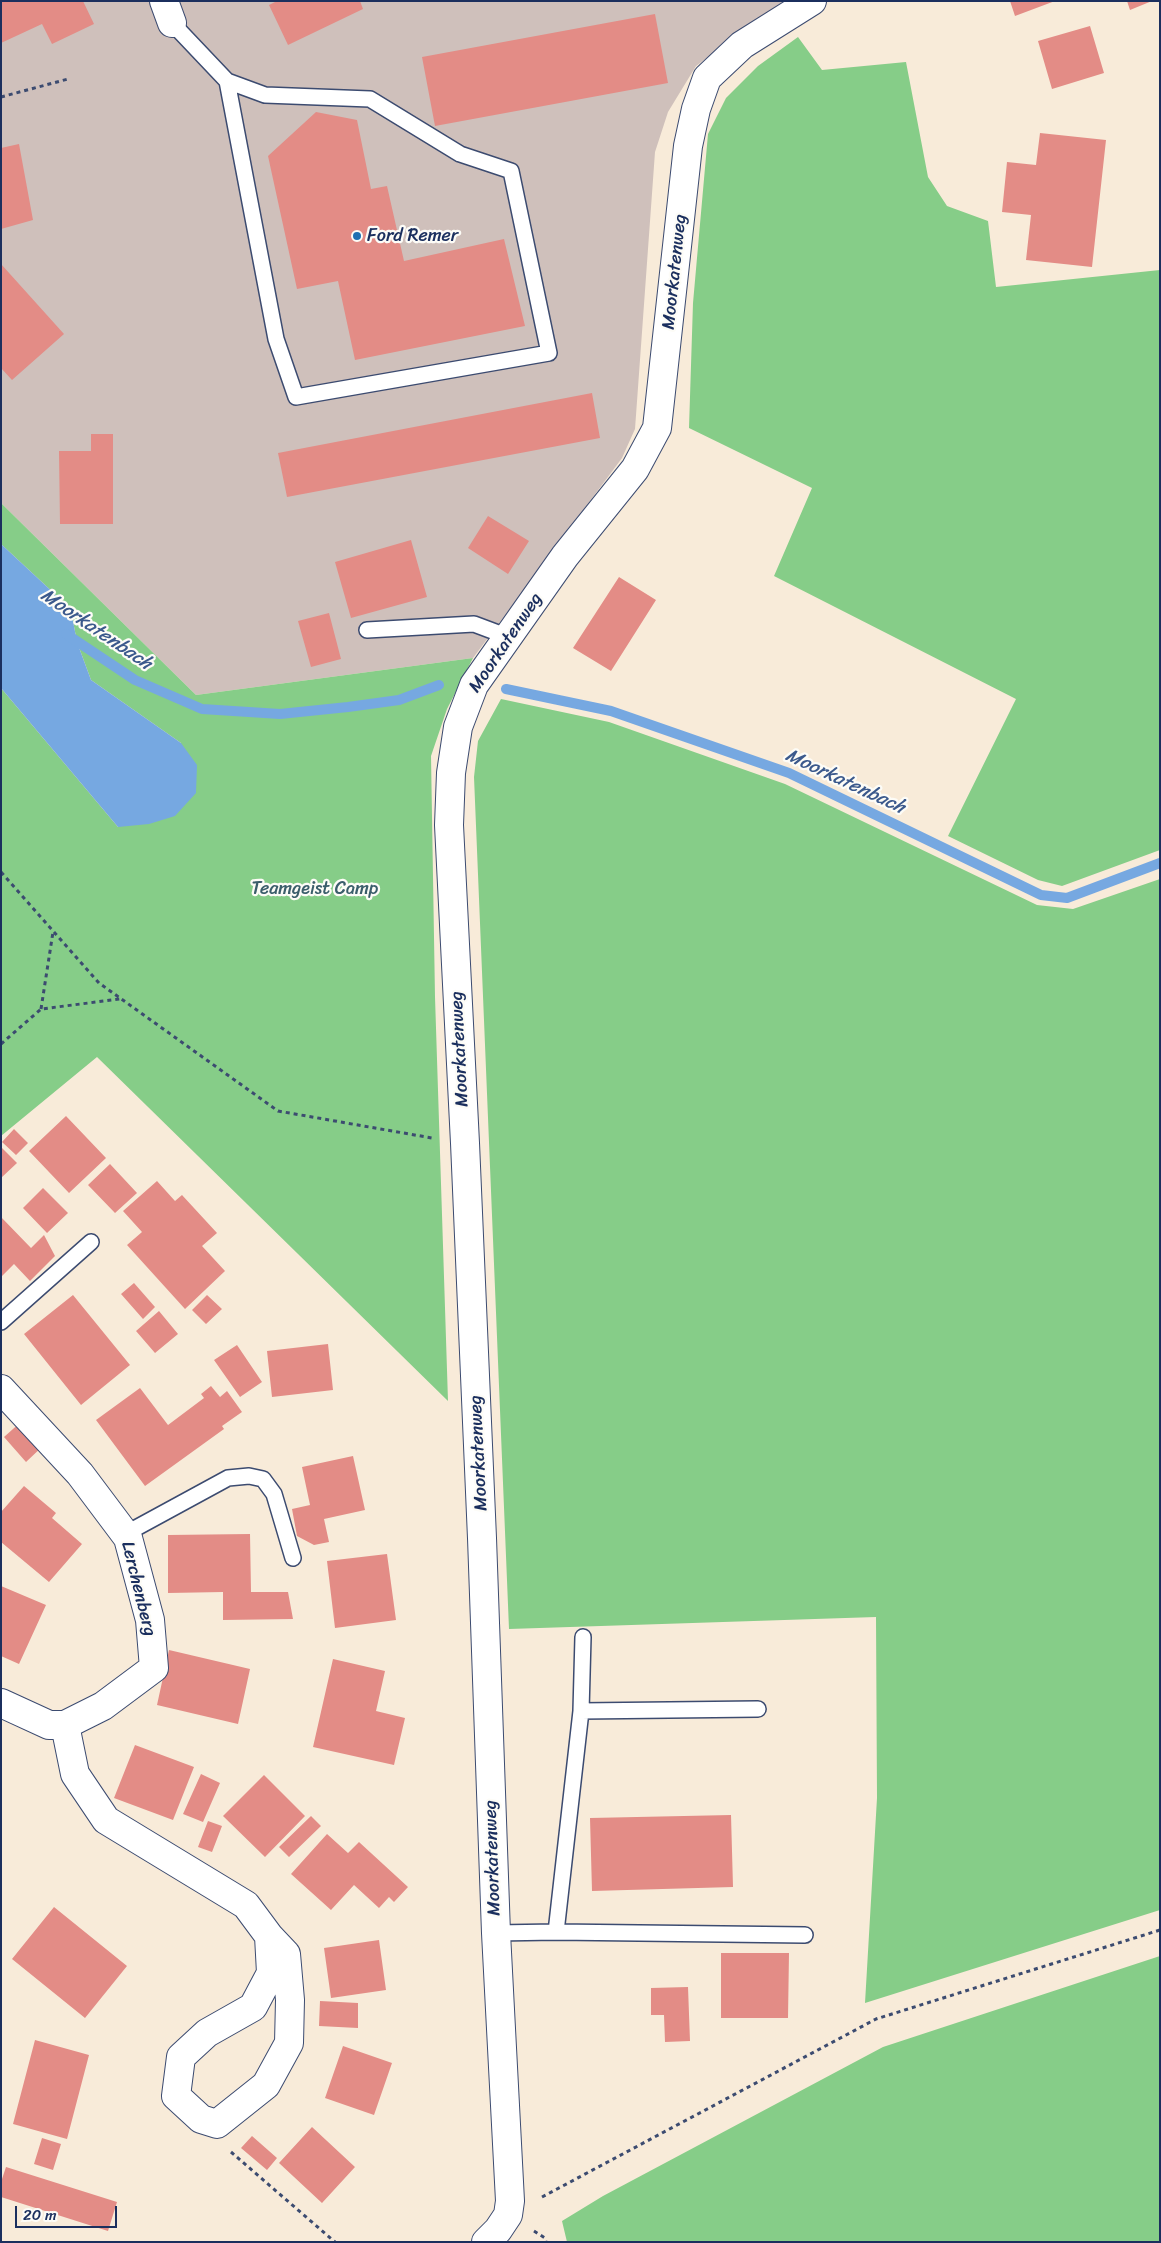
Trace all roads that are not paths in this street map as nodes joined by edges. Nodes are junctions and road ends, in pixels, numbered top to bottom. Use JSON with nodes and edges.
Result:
{"nodes":[{"id":1,"x":812,"y":1,"type":"edge"},
{"id":2,"x":168,"y":12,"type":"edge"},
{"id":3,"x":227,"y":82,"type":"junction"},
{"id":4,"x":368,"y":630,"type":"dead end"},
{"id":5,"x":506,"y":636,"type":"junction"},
{"id":6,"x":91,"y":1242,"type":"dead end"},
{"id":7,"x":1,"y":1322,"type":"edge"},
{"id":8,"x":1,"y":1389,"type":"edge"},
{"id":9,"x":125,"y":1534,"type":"junction"},
{"id":10,"x":293,"y":1558,"type":"dead end"},
{"id":11,"x":583,"y":1636,"type":"dead end"},
{"id":12,"x":1,"y":1702,"type":"edge"},
{"id":13,"x":758,"y":1709,"type":"dead end"},
{"id":14,"x":581,"y":1711,"type":"junction"},
{"id":15,"x":65,"y":1725,"type":"junction"},
{"id":16,"x":556,"y":1932,"type":"junction"},
{"id":17,"x":496,"y":1933,"type":"junction"},
{"id":18,"x":805,"y":1935,"type":"dead end"},
{"id":19,"x":269,"y":1936,"type":"junction"},
{"id":20,"x":486,"y":2242,"type":"edge"}],
"edges":[{"from":1,"to":5,"type":"street","name":"Moorkatenweg"},
{"from":2,"to":3,"type":"lane"},
{"from":3,"to":3,"type":"lane"},
{"from":4,"to":5,"type":"lane"},
{"from":5,"to":17,"type":"street","name":"Moorkatenweg"},
{"from":6,"to":7,"type":"lane"},
{"from":8,"to":9,"type":"street","name":"Lerchenberg"},
{"from":9,"to":10,"type":"lane"},
{"from":9,"to":15,"type":"street","name":"Lerchenberg"},
{"from":11,"to":14,"type":"lane"},
{"from":12,"to":15,"type":"street"},
{"from":13,"to":14,"type":"lane"},
{"from":14,"to":16,"type":"lane"},
{"from":15,"to":19,"type":"street"},
{"from":16,"to":17,"type":"lane"},
{"from":16,"to":18,"type":"lane"},
{"from":17,"to":20,"type":"street","name":"Moorkatenweg"},
{"from":19,"to":19,"type":"street"}]}
